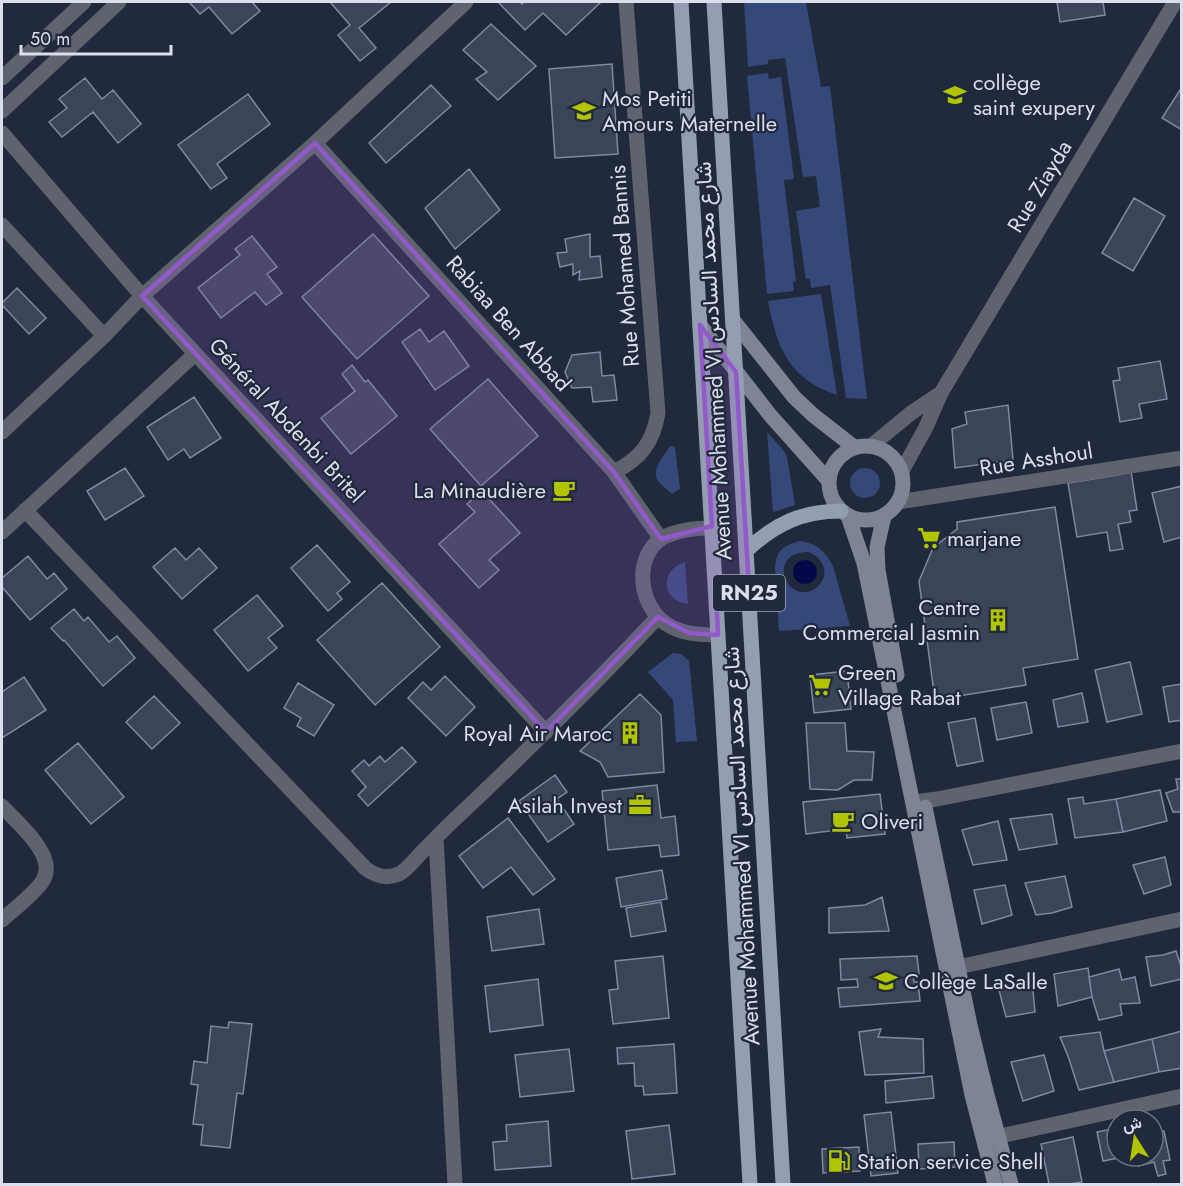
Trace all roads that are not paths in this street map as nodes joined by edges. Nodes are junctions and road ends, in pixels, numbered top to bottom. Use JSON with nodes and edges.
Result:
{"nodes":[{"id":1,"x":84,"y":2,"type":"edge"},
{"id":2,"x":118,"y":2,"type":"edge"},
{"id":3,"x":466,"y":2,"type":"edge"},
{"id":4,"x":626,"y":2,"type":"edge"},
{"id":5,"x":681,"y":2,"type":"edge"},
{"id":6,"x":714,"y":2,"type":"edge"},
{"id":7,"x":1175,"y":2,"type":"edge"},
{"id":8,"x":2,"y":78,"type":"edge"},
{"id":9,"x":2,"y":111,"type":"edge"},
{"id":10,"x":2,"y":133,"type":"edge"},
{"id":11,"x":315,"y":143,"type":"junction"},
{"id":12,"x":2,"y":225,"type":"edge"},
{"id":13,"x":142,"y":296,"type":"junction"},
{"id":14,"x":732,"y":320,"type":"junction"},
{"id":15,"x":700,"y":325,"type":"junction"},
{"id":16,"x":104,"y":336,"type":"junction"},
{"id":17,"x":195,"y":354,"type":"junction"},
{"id":18,"x":736,"y":372,"type":"junction"},
{"id":19,"x":941,"y":393,"type":"junction"},
{"id":20,"x":2,"y":432,"type":"edge"},
{"id":21,"x":871,"y":446,"type":"junction"},
{"id":22,"x":854,"y":447,"type":"junction"},
{"id":23,"x":1182,"y":458,"type":"edge"},
{"id":24,"x":902,"y":471,"type":"junction"},
{"id":25,"x":614,"y":472,"type":"junction"},
{"id":26,"x":828,"y":480,"type":"junction"},
{"id":27,"x":898,"y":502,"type":"junction"},
{"id":28,"x":25,"y":510,"type":"junction"},
{"id":29,"x":845,"y":514,"type":"junction"},
{"id":30,"x":884,"y":516,"type":"junction"},
{"id":31,"x":712,"y":528,"type":"junction"},
{"id":32,"x":2,"y":532,"type":"edge"},
{"id":33,"x":661,"y":539,"type":"junction"},
{"id":34,"x":747,"y":550,"type":"junction"},
{"id":35,"x":749,"y":588,"type":"junction"},
{"id":36,"x":716,"y":591,"type":"junction"},
{"id":37,"x":658,"y":617,"type":"junction"},
{"id":38,"x":718,"y":635,"type":"junction"},
{"id":39,"x":546,"y":732,"type":"junction"},
{"id":40,"x":1182,"y":751,"type":"edge"},
{"id":41,"x":919,"y":802,"type":"junction"},
{"id":42,"x":2,"y":806,"type":"edge"},
{"id":43,"x":436,"y":838,"type":"junction"},
{"id":44,"x":1182,"y":919,"type":"edge"},
{"id":45,"x":2,"y":920,"type":"edge"},
{"id":46,"x":952,"y":968,"type":"junction"},
{"id":47,"x":1182,"y":1096,"type":"edge"},
{"id":48,"x":991,"y":1138,"type":"junction"},
{"id":49,"x":455,"y":1185,"type":"edge"},
{"id":50,"x":750,"y":1185,"type":"edge"},
{"id":51,"x":783,"y":1185,"type":"edge"},
{"id":52,"x":995,"y":1185,"type":"edge"},
{"id":53,"x":1011,"y":1185,"type":"edge"}],
"edges":[{"from":1,"to":8,"type":"street"},
{"from":2,"to":9,"type":"street"},
{"from":3,"to":11,"type":"street"},
{"from":4,"to":25,"type":"street","name":"Rue Mohamed Bannis"},
{"from":5,"to":15,"type":"main road","name":"Avenue Mohammed VI شارع محمد السادس","number":"RN25"},
{"from":6,"to":14,"type":"main road","name":"Avenue Mohammed VI شارع محمد السادس","number":"RN25"},
{"from":7,"to":19,"type":"street","name":"Rue Ziayda"},
{"from":10,"to":13,"type":"street","name":"Général Abdenbi Britel"},
{"from":11,"to":13,"type":"street"},
{"from":11,"to":25,"type":"street","name":"Rabiaa Ben Abbad"},
{"from":12,"to":16,"type":"street"},
{"from":13,"to":16,"type":"street"},
{"from":13,"to":17,"type":"street","name":"Général Abdenbi Britel"},
{"from":14,"to":18,"type":"main road","name":"Avenue Mohammed VI شارع محمد السادس","number":"RN25"},
{"from":14,"to":22,"type":"main road"},
{"from":15,"to":18,"type":"main road"},
{"from":15,"to":31,"type":"main road","name":"Avenue Mohammed VI شارع محمد السادس","number":"RN25"},
{"from":16,"to":20,"type":"street"},
{"from":17,"to":28,"type":"street"},
{"from":17,"to":39,"type":"street","name":"Général Abdenbi Britel"},
{"from":18,"to":26,"type":"main road"},
{"from":18,"to":34,"type":"main road","name":"Avenue Mohammed VI شارع محمد السادس","number":"RN25"},
{"from":19,"to":21,"type":"street","name":"Rue Ziayda"},
{"from":19,"to":24,"type":"street","name":"Rue Ziayda"},
{"from":21,"to":22,"type":"main road"},
{"from":21,"to":24,"type":"main road"},
{"from":22,"to":26,"type":"main road"},
{"from":23,"to":27,"type":"street","name":"Rue Asshoul"},
{"from":24,"to":27,"type":"main road"},
{"from":25,"to":33,"type":"street","name":"Rabiaa Ben Abbad"},
{"from":26,"to":29,"type":"main road"},
{"from":27,"to":30,"type":"main road"},
{"from":28,"to":32,"type":"street"},
{"from":28,"to":43,"type":"street"},
{"from":29,"to":30,"type":"main road"},
{"from":29,"to":34,"type":"main road"},
{"from":29,"to":41,"type":"main road"},
{"from":30,"to":41,"type":"main road"},
{"from":31,"to":33,"type":"street"},
{"from":31,"to":36,"type":"main road","name":"Avenue Mohammed VI شارع محمد السادس","number":"RN25"},
{"from":33,"to":37,"type":"street"},
{"from":34,"to":35,"type":"main road","name":"Avenue Mohammed VI شارع محمد السادس","number":"RN25"},
{"from":35,"to":36,"type":"main road"},
{"from":35,"to":51,"type":"main road","name":"Avenue Mohammed VI شارع محمد السادس","number":"RN25"},
{"from":36,"to":38,"type":"main road","name":"Avenue Mohammed VI شارع محمد السادس","number":"RN25"},
{"from":37,"to":38,"type":"street"},
{"from":37,"to":39,"type":"street"},
{"from":38,"to":50,"type":"main road","name":"Avenue Mohammed VI شارع محمد السادس","number":"RN25"},
{"from":39,"to":43,"type":"street"},
{"from":40,"to":41,"type":"street"},
{"from":41,"to":46,"type":"main road"},
{"from":42,"to":45,"type":"street"},
{"from":43,"to":49,"type":"street"},
{"from":44,"to":46,"type":"street"},
{"from":46,"to":48,"type":"main road"},
{"from":47,"to":48,"type":"street"},
{"from":48,"to":52,"type":"main road"},
{"from":48,"to":53,"type":"main road"}]}
